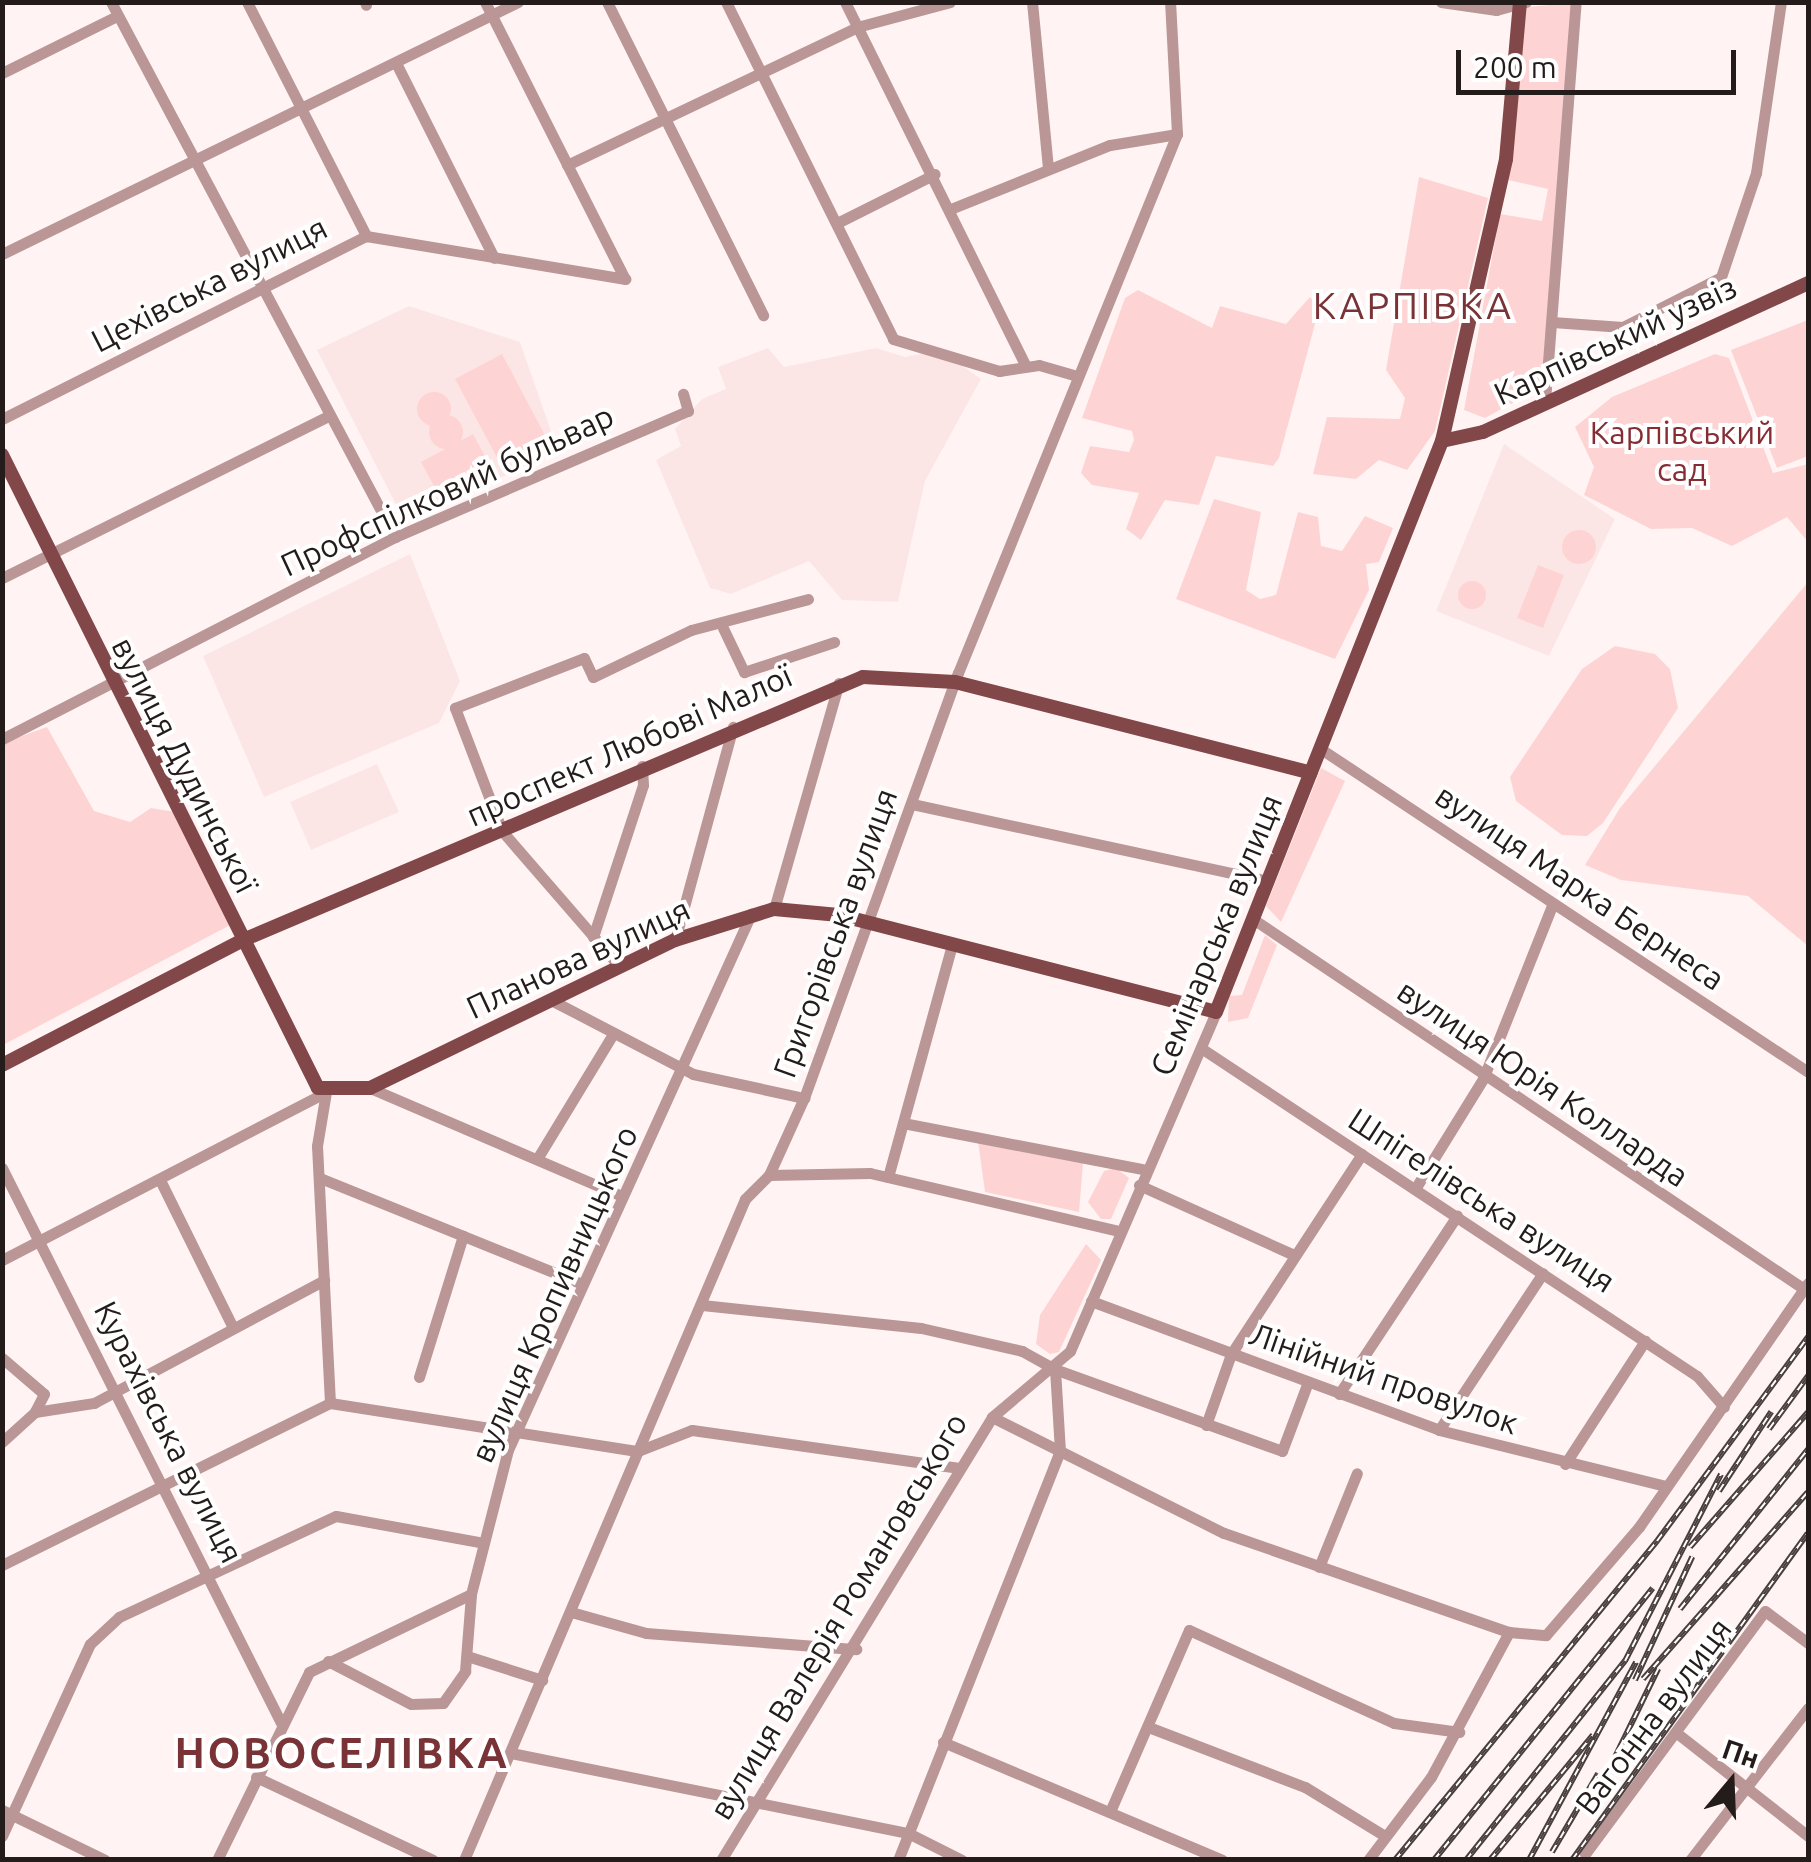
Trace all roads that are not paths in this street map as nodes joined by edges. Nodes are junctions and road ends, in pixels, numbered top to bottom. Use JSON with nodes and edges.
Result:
{"nodes":[{"id":1,"x":111,"y":2,"type":"edge"},
{"id":2,"x":247,"y":2,"type":"edge"},
{"id":3,"x":484,"y":2,"type":"edge"},
{"id":4,"x":518,"y":2,"type":"edge"},
{"id":5,"x":607,"y":2,"type":"edge"},
{"id":6,"x":726,"y":2,"type":"edge"},
{"id":7,"x":845,"y":2,"type":"edge"},
{"id":8,"x":950,"y":2,"type":"edge"},
{"id":9,"x":1032,"y":2,"type":"edge"},
{"id":10,"x":1170,"y":2,"type":"edge"},
{"id":11,"x":1441,"y":2,"type":"edge"},
{"id":12,"x":1576,"y":2,"type":"edge"},
{"id":13,"x":1781,"y":2,"type":"edge"},
{"id":14,"x":1522,"y":3,"type":"edge"},
{"id":15,"x":117,"y":16,"type":"junction"},
{"id":16,"x":492,"y":16,"type":"junction"},
{"id":17,"x":857,"y":28,"type":"junction"},
{"id":18,"x":396,"y":63,"type":"junction"},
{"id":19,"x":762,"y":72,"type":"junction"},
{"id":20,"x":2,"y":74,"type":"edge"},
{"id":21,"x":302,"y":108,"type":"junction"},
{"id":22,"x":664,"y":119,"type":"junction"},
{"id":23,"x":1177,"y":134,"type":"junction"},
{"id":24,"x":194,"y":157,"type":"junction"},
{"id":25,"x":567,"y":166,"type":"junction"},
{"id":26,"x":1048,"y":166,"type":"junction"},
{"id":27,"x":935,"y":174,"type":"junction"},
{"id":28,"x":953,"y":208,"type":"junction"},
{"id":29,"x":838,"y":222,"type":"junction"},
{"id":30,"x":366,"y":236,"type":"junction"},
{"id":31,"x":2,"y":254,"type":"edge"},
{"id":32,"x":494,"y":258,"type":"junction"},
{"id":33,"x":1808,"y":283,"type":"edge"},
{"id":34,"x":262,"y":288,"type":"junction"},
{"id":35,"x":764,"y":315,"type":"dead end"},
{"id":36,"x":1552,"y":322,"type":"junction"},
{"id":37,"x":1025,"y":364,"type":"junction"},
{"id":38,"x":1075,"y":375,"type":"junction"},
{"id":39,"x":684,"y":394,"type":"dead end"},
{"id":40,"x":1545,"y":401,"type":"junction"},
{"id":41,"x":330,"y":415,"type":"junction"},
{"id":42,"x":2,"y":419,"type":"edge"},
{"id":43,"x":1442,"y":441,"type":"junction"},
{"id":44,"x":2,"y":455,"type":"edge"},
{"id":45,"x":395,"y":537,"type":"junction"},
{"id":46,"x":49,"y":554,"type":"junction"},
{"id":47,"x":2,"y":578,"type":"edge"},
{"id":48,"x":808,"y":598,"type":"dead end"},
{"id":49,"x":723,"y":628,"type":"junction"},
{"id":50,"x":834,"y":642,"type":"dead end"},
{"id":51,"x":955,"y":682,"type":"junction"},
{"id":52,"x":839,"y":683,"type":"junction"},
{"id":53,"x":114,"y":686,"type":"junction"},
{"id":54,"x":732,"y":727,"type":"junction"},
{"id":55,"x":2,"y":740,"type":"edge"},
{"id":56,"x":1321,"y":748,"type":"junction"},
{"id":57,"x":642,"y":766,"type":"junction"},
{"id":58,"x":1311,"y":773,"type":"junction"},
{"id":59,"x":912,"y":804,"type":"junction"},
{"id":60,"x":502,"y":831,"type":"junction"},
{"id":61,"x":1268,"y":881,"type":"junction"},
{"id":62,"x":1554,"y":903,"type":"junction"},
{"id":63,"x":774,"y":909,"type":"junction"},
{"id":64,"x":750,"y":914,"type":"junction"},
{"id":65,"x":1253,"y":918,"type":"junction"},
{"id":66,"x":868,"y":926,"type":"junction"},
{"id":67,"x":593,"y":937,"type":"junction"},
{"id":68,"x":242,"y":940,"type":"junction"},
{"id":69,"x":675,"y":940,"type":"junction"},
{"id":70,"x":951,"y":949,"type":"junction"},
{"id":71,"x":619,"y":966,"type":"junction"},
{"id":72,"x":552,"y":1000,"type":"junction"},
{"id":73,"x":1216,"y":1012,"type":"junction"},
{"id":74,"x":613,"y":1034,"type":"junction"},
{"id":75,"x":1201,"y":1048,"type":"junction"},
{"id":76,"x":2,"y":1065,"type":"edge"},
{"id":77,"x":688,"y":1068,"type":"junction"},
{"id":78,"x":1808,"y":1072,"type":"edge"},
{"id":79,"x":1482,"y":1079,"type":"junction"},
{"id":80,"x":370,"y":1088,"type":"junction"},
{"id":81,"x":326,"y":1092,"type":"junction"},
{"id":82,"x":804,"y":1098,"type":"junction"},
{"id":83,"x":903,"y":1124,"type":"junction"},
{"id":84,"x":1362,"y":1154,"type":"junction"},
{"id":85,"x":536,"y":1159,"type":"junction"},
{"id":86,"x":2,"y":1168,"type":"edge"},
{"id":87,"x":1146,"y":1170,"type":"junction"},
{"id":88,"x":770,"y":1175,"type":"junction"},
{"id":89,"x":320,"y":1178,"type":"junction"},
{"id":90,"x":888,"y":1178,"type":"junction"},
{"id":91,"x":160,"y":1180,"type":"junction"},
{"id":92,"x":1140,"y":1184,"type":"junction"},
{"id":93,"x":1415,"y":1189,"type":"junction"},
{"id":94,"x":622,"y":1196,"type":"junction"},
{"id":95,"x":1457,"y":1216,"type":"junction"},
{"id":96,"x":1120,"y":1231,"type":"junction"},
{"id":97,"x":463,"y":1236,"type":"junction"},
{"id":98,"x":40,"y":1242,"type":"junction"},
{"id":99,"x":1292,"y":1254,"type":"junction"},
{"id":100,"x":2,"y":1260,"type":"edge"},
{"id":101,"x":1543,"y":1273,"type":"junction"},
{"id":102,"x":324,"y":1280,"type":"junction"},
{"id":103,"x":582,"y":1284,"type":"junction"},
{"id":104,"x":1806,"y":1286,"type":"edge"},
{"id":105,"x":1090,"y":1301,"type":"junction"},
{"id":106,"x":702,"y":1305,"type":"junction"},
{"id":107,"x":233,"y":1328,"type":"junction"},
{"id":108,"x":1645,"y":1341,"type":"junction"},
{"id":109,"x":1231,"y":1354,"type":"junction"},
{"id":110,"x":2,"y":1358,"type":"edge"},
{"id":111,"x":1057,"y":1370,"type":"junction"},
{"id":112,"x":418,"y":1376,"type":"dead end"},
{"id":113,"x":1308,"y":1382,"type":"junction"},
{"id":114,"x":116,"y":1390,"type":"junction"},
{"id":115,"x":1338,"y":1394,"type":"junction"},
{"id":116,"x":330,"y":1403,"type":"junction"},
{"id":117,"x":1724,"y":1407,"type":"junction"},
{"id":118,"x":35,"y":1412,"type":"junction"},
{"id":119,"x":992,"y":1417,"type":"junction"},
{"id":120,"x":1206,"y":1425,"type":"junction"},
{"id":121,"x":518,"y":1428,"type":"junction"},
{"id":122,"x":1439,"y":1430,"type":"junction"},
{"id":123,"x":2,"y":1442,"type":"edge"},
{"id":124,"x":1060,"y":1451,"type":"junction"},
{"id":125,"x":638,"y":1452,"type":"junction"},
{"id":126,"x":1565,"y":1464,"type":"junction"},
{"id":127,"x":959,"y":1468,"type":"junction"},
{"id":128,"x":1358,"y":1473,"type":"dead end"},
{"id":129,"x":1666,"y":1486,"type":"junction"},
{"id":130,"x":166,"y":1487,"type":"junction"},
{"id":131,"x":484,"y":1543,"type":"junction"},
{"id":132,"x":2,"y":1566,"type":"edge"},
{"id":133,"x":1318,"y":1567,"type":"junction"},
{"id":134,"x":211,"y":1575,"type":"junction"},
{"id":135,"x":472,"y":1594,"type":"junction"},
{"id":136,"x":571,"y":1612,"type":"junction"},
{"id":137,"x":1509,"y":1632,"type":"junction"},
{"id":138,"x":1808,"y":1643,"type":"edge"},
{"id":139,"x":856,"y":1649,"type":"junction"},
{"id":140,"x":467,"y":1656,"type":"junction"},
{"id":141,"x":328,"y":1661,"type":"junction"},
{"id":142,"x":542,"y":1680,"type":"junction"},
{"id":143,"x":1808,"y":1708,"type":"edge"},
{"id":144,"x":282,"y":1723,"type":"junction"},
{"id":145,"x":1151,"y":1728,"type":"junction"},
{"id":146,"x":1459,"y":1732,"type":"junction"},
{"id":147,"x":1678,"y":1734,"type":"junction"},
{"id":148,"x":943,"y":1742,"type":"junction"},
{"id":149,"x":510,"y":1753,"type":"junction"},
{"id":150,"x":256,"y":1777,"type":"junction"},
{"id":151,"x":1752,"y":1791,"type":"junction"},
{"id":152,"x":758,"y":1802,"type":"junction"},
{"id":153,"x":1112,"y":1807,"type":"junction"},
{"id":154,"x":7,"y":1813,"type":"edge"},
{"id":155,"x":908,"y":1833,"type":"junction"},
{"id":156,"x":2,"y":1836,"type":"edge"},
{"id":157,"x":1386,"y":1836,"type":"junction"},
{"id":158,"x":1808,"y":1836,"type":"edge"},
{"id":159,"x":1584,"y":1854,"type":"dead end"},
{"id":160,"x":105,"y":1860,"type":"edge"},
{"id":161,"x":217,"y":1860,"type":"edge"},
{"id":162,"x":433,"y":1860,"type":"edge"},
{"id":163,"x":464,"y":1860,"type":"edge"},
{"id":164,"x":722,"y":1860,"type":"edge"},
{"id":165,"x":898,"y":1860,"type":"edge"},
{"id":166,"x":962,"y":1860,"type":"edge"},
{"id":167,"x":1222,"y":1860,"type":"edge"},
{"id":168,"x":1368,"y":1860,"type":"edge"},
{"id":169,"x":1690,"y":1860,"type":"edge"}],
"edges":[{"from":1,"to":15,"type":"street"},
{"from":2,"to":21,"type":"street"},
{"from":3,"to":16,"type":"street"},
{"from":4,"to":16,"type":"street"},
{"from":5,"to":22,"type":"street"},
{"from":6,"to":19,"type":"street"},
{"from":7,"to":17,"type":"street"},
{"from":8,"to":17,"type":"street"},
{"from":9,"to":26,"type":"street"},
{"from":10,"to":23,"type":"street","name":"Григорівська вулиця"},
{"from":11,"to":14,"type":"street"},
{"from":12,"to":36,"type":"street"},
{"from":13,"to":36,"type":"street"},
{"from":14,"to":43,"type":"main road","name":"Семінарська вулиця"},
{"from":15,"to":20,"type":"street"},
{"from":15,"to":24,"type":"street"},
{"from":16,"to":18,"type":"street"},
{"from":16,"to":25,"type":"street"},
{"from":17,"to":19,"type":"street"},
{"from":17,"to":27,"type":"street"},
{"from":18,"to":21,"type":"street"},
{"from":18,"to":32,"type":"street"},
{"from":19,"to":22,"type":"street"},
{"from":19,"to":29,"type":"street"},
{"from":21,"to":24,"type":"street"},
{"from":21,"to":30,"type":"street"},
{"from":22,"to":25,"type":"street"},
{"from":22,"to":35,"type":"street"},
{"from":23,"to":26,"type":"street"},
{"from":23,"to":38,"type":"street","name":"Григорівська вулиця"},
{"from":24,"to":31,"type":"street"},
{"from":24,"to":34,"type":"street"},
{"from":25,"to":32,"type":"street","name":"Цехівська вулиця"},
{"from":26,"to":28,"type":"street"},
{"from":27,"to":28,"type":"street"},
{"from":27,"to":29,"type":"street"},
{"from":28,"to":37,"type":"street"},
{"from":29,"to":37,"type":"street"},
{"from":30,"to":32,"type":"street","name":"Цехівська вулиця"},
{"from":30,"to":34,"type":"street","name":"Цехівська вулиця"},
{"from":33,"to":40,"type":"main road","name":"Карпівський узвіз"},
{"from":34,"to":41,"type":"street"},
{"from":34,"to":42,"type":"street","name":"Цехівська вулиця"},
{"from":36,"to":40,"type":"street"},
{"from":37,"to":38,"type":"street"},
{"from":38,"to":51,"type":"street","name":"Григорівська вулиця"},
{"from":39,"to":45,"type":"street","name":"Профспілковий бульвар"},
{"from":40,"to":43,"type":"main road","name":"Карпівський узвіз"},
{"from":41,"to":45,"type":"street"},
{"from":41,"to":46,"type":"street"},
{"from":43,"to":56,"type":"main road","name":"Семінарська вулиця"},
{"from":44,"to":46,"type":"main road","name":"вулиця Дудинської"},
{"from":45,"to":53,"type":"street","name":"Профспілковий бульвар"},
{"from":46,"to":47,"type":"street"},
{"from":46,"to":53,"type":"main road","name":"вулиця Дудинської"},
{"from":48,"to":49,"type":"street"},
{"from":49,"to":50,"type":"street"},
{"from":49,"to":60,"type":"street"},
{"from":51,"to":52,"type":"main road","name":"проспект Любові Малої"},
{"from":51,"to":58,"type":"main road","name":"проспект Любові Малої"},
{"from":51,"to":59,"type":"street","name":"Григорівська вулиця"},
{"from":52,"to":54,"type":"main road","name":"проспект Любові Малої"},
{"from":52,"to":63,"type":"street"},
{"from":53,"to":55,"type":"street","name":"Профспілковий бульвар"},
{"from":53,"to":68,"type":"main road","name":"вулиця Дудинської"},
{"from":54,"to":57,"type":"main road","name":"проспект Любові Малої"},
{"from":54,"to":69,"type":"street"},
{"from":56,"to":58,"type":"main road","name":"Семінарська вулиця"},
{"from":56,"to":62,"type":"street","name":"вулиця Марка Бернеса"},
{"from":57,"to":60,"type":"main road","name":"проспект Любові Малої"},
{"from":57,"to":67,"type":"street"},
{"from":58,"to":61,"type":"main road","name":"Семінарська вулиця"},
{"from":59,"to":61,"type":"street"},
{"from":59,"to":66,"type":"street","name":"Григорівська вулиця"},
{"from":60,"to":67,"type":"street"},
{"from":60,"to":68,"type":"main road","name":"проспект Любові Малої"},
{"from":61,"to":65,"type":"main road","name":"Семінарська вулиця"},
{"from":62,"to":78,"type":"street","name":"вулиця Марка Бернеса"},
{"from":62,"to":79,"type":"street"},
{"from":63,"to":64,"type":"main road","name":"Планова вулиця"},
{"from":63,"to":66,"type":"main road","name":"Планова вулиця"},
{"from":64,"to":69,"type":"main road","name":"Планова вулиця"},
{"from":64,"to":77,"type":"street","name":"вулиця Кропивницького"},
{"from":65,"to":73,"type":"main road","name":"Семінарська вулиця"},
{"from":65,"to":79,"type":"street","name":"вулиця Юрія Колларда"},
{"from":66,"to":70,"type":"main road","name":"Планова вулиця"},
{"from":66,"to":82,"type":"street","name":"Григорівська вулиця"},
{"from":67,"to":71,"type":"street"},
{"from":68,"to":76,"type":"main road","name":"проспект Любові Малої"},
{"from":68,"to":81,"type":"main road","name":"вулиця Дудинської"},
{"from":69,"to":71,"type":"main road","name":"Планова вулиця"},
{"from":70,"to":73,"type":"main road","name":"Планова вулиця"},
{"from":70,"to":83,"type":"street"},
{"from":71,"to":72,"type":"main road","name":"Планова вулиця"},
{"from":72,"to":74,"type":"street"},
{"from":72,"to":80,"type":"main road","name":"Планова вулиця"},
{"from":73,"to":75,"type":"street","name":"Семінарська вулиця"},
{"from":74,"to":77,"type":"street"},
{"from":74,"to":85,"type":"street"},
{"from":75,"to":84,"type":"street","name":"Шпігелівська вулиця"},
{"from":75,"to":87,"type":"street","name":"Семінарська вулиця"},
{"from":77,"to":82,"type":"street"},
{"from":77,"to":94,"type":"street","name":"вулиця Кропивницького"},
{"from":79,"to":93,"type":"street"},
{"from":79,"to":104,"type":"street","name":"вулиця Юрія Колларда"},
{"from":80,"to":81,"type":"main road","name":"Планова вулиця"},
{"from":80,"to":85,"type":"street"},
{"from":81,"to":89,"type":"street"},
{"from":81,"to":91,"type":"street","name":"Планова вулиця"},
{"from":82,"to":88,"type":"street","name":"Григорівська вулиця"},
{"from":83,"to":87,"type":"street"},
{"from":83,"to":90,"type":"street"},
{"from":84,"to":93,"type":"street","name":"Шпігелівська вулиця"},
{"from":84,"to":99,"type":"street"},
{"from":85,"to":94,"type":"street"},
{"from":86,"to":98,"type":"street","name":"Курахівська вулиця"},
{"from":87,"to":92,"type":"street","name":"Семінарська вулиця"},
{"from":88,"to":90,"type":"street"},
{"from":88,"to":106,"type":"street","name":"Григорівська вулиця"},
{"from":89,"to":97,"type":"street"},
{"from":89,"to":102,"type":"street"},
{"from":90,"to":96,"type":"street"},
{"from":91,"to":98,"type":"street","name":"Планова вулиця"},
{"from":91,"to":107,"type":"street"},
{"from":92,"to":96,"type":"street","name":"Семінарська вулиця"},
{"from":92,"to":99,"type":"street"},
{"from":93,"to":95,"type":"street","name":"Шпігелівська вулиця"},
{"from":94,"to":103,"type":"street","name":"вулиця Кропивницького"},
{"from":95,"to":101,"type":"street","name":"Шпігелівська вулиця"},
{"from":95,"to":115,"type":"street"},
{"from":96,"to":105,"type":"street","name":"Семінарська вулиця"},
{"from":97,"to":103,"type":"street"},
{"from":97,"to":112,"type":"street"},
{"from":98,"to":100,"type":"street","name":"Планова вулиця"},
{"from":98,"to":114,"type":"street","name":"Курахівська вулиця"},
{"from":99,"to":109,"type":"street"},
{"from":101,"to":108,"type":"street","name":"Шпігелівська вулиця"},
{"from":101,"to":122,"type":"street"},
{"from":102,"to":107,"type":"street"},
{"from":102,"to":116,"type":"street"},
{"from":103,"to":121,"type":"street","name":"вулиця Кропивницького"},
{"from":104,"to":117,"type":"street"},
{"from":105,"to":109,"type":"street","name":"Лінійний провулок"},
{"from":105,"to":111,"type":"street","name":"Семінарська вулиця"},
{"from":106,"to":111,"type":"street"},
{"from":106,"to":125,"type":"street","name":"Григорівська вулиця"},
{"from":107,"to":114,"type":"street"},
{"from":108,"to":117,"type":"street","name":"Шпігелівська вулиця"},
{"from":108,"to":126,"type":"street"},
{"from":109,"to":113,"type":"street","name":"Лінійний провулок"},
{"from":109,"to":120,"type":"street"},
{"from":110,"to":118,"type":"street"},
{"from":111,"to":119,"type":"street","name":"вулиця Валерія Романовського"},
{"from":111,"to":120,"type":"street"},
{"from":111,"to":124,"type":"street","name":"Семінарська вулиця"},
{"from":113,"to":115,"type":"street","name":"Лінійний провулок"},
{"from":113,"to":120,"type":"street"},
{"from":114,"to":118,"type":"street"},
{"from":114,"to":130,"type":"street","name":"Курахівська вулиця"},
{"from":115,"to":122,"type":"street","name":"Лінійний провулок"},
{"from":116,"to":121,"type":"street"},
{"from":116,"to":130,"type":"street"},
{"from":117,"to":129,"type":"street"},
{"from":118,"to":123,"type":"street"},
{"from":119,"to":124,"type":"street"},
{"from":119,"to":127,"type":"street","name":"вулиця Валерія Романовського"},
{"from":121,"to":125,"type":"street"},
{"from":121,"to":131,"type":"street","name":"вулиця Кропивницького"},
{"from":122,"to":126,"type":"street","name":"Лінійний провулок"},
{"from":124,"to":133,"type":"street"},
{"from":124,"to":148,"type":"street","name":"Семінарська вулиця"},
{"from":125,"to":127,"type":"street"},
{"from":125,"to":136,"type":"street","name":"Григорівська вулиця"},
{"from":126,"to":129,"type":"street","name":"Лінійний провулок"},
{"from":127,"to":139,"type":"street","name":"вулиця Валерія Романовського"},
{"from":128,"to":133,"type":"street"},
{"from":129,"to":137,"type":"street"},
{"from":130,"to":132,"type":"street"},
{"from":130,"to":134,"type":"street","name":"Курахівська вулиця"},
{"from":131,"to":134,"type":"street"},
{"from":131,"to":135,"type":"street","name":"вулиця Кропивницького"},
{"from":133,"to":137,"type":"street"},
{"from":134,"to":144,"type":"street","name":"Курахівська вулиця"},
{"from":134,"to":154,"type":"street"},
{"from":135,"to":140,"type":"street","name":"вулиця Кропивницького"},
{"from":135,"to":141,"type":"street"},
{"from":136,"to":139,"type":"street"},
{"from":136,"to":142,"type":"street","name":"Григорівська вулиця"},
{"from":137,"to":146,"type":"street"},
{"from":138,"to":147,"type":"street","name":"Вагонна вулиця"},
{"from":139,"to":152,"type":"street","name":"вулиця Валерія Романовського"},
{"from":140,"to":141,"type":"street"},
{"from":140,"to":142,"type":"street"},
{"from":141,"to":144,"type":"street"},
{"from":142,"to":149,"type":"street","name":"Григорівська вулиця"},
{"from":143,"to":151,"type":"street"},
{"from":144,"to":150,"type":"street"},
{"from":145,"to":146,"type":"street"},
{"from":145,"to":153,"type":"street"},
{"from":145,"to":157,"type":"street"},
{"from":146,"to":157,"type":"street"},
{"from":147,"to":151,"type":"street"},
{"from":147,"to":159,"type":"street","name":"Вагонна вулиця"},
{"from":148,"to":153,"type":"street"},
{"from":148,"to":155,"type":"street","name":"Семінарська вулиця"},
{"from":149,"to":152,"type":"street"},
{"from":149,"to":163,"type":"street","name":"Григорівська вулиця"},
{"from":150,"to":161,"type":"street"},
{"from":150,"to":162,"type":"street"},
{"from":151,"to":158,"type":"street"},
{"from":151,"to":169,"type":"street"},
{"from":152,"to":155,"type":"street"},
{"from":152,"to":164,"type":"street","name":"вулиця Валерія Романовського"},
{"from":153,"to":167,"type":"street"},
{"from":154,"to":156,"type":"street"},
{"from":154,"to":160,"type":"street"},
{"from":155,"to":165,"type":"street","name":"Семінарська вулиця"},
{"from":155,"to":166,"type":"street"},
{"from":157,"to":168,"type":"street"}]}
